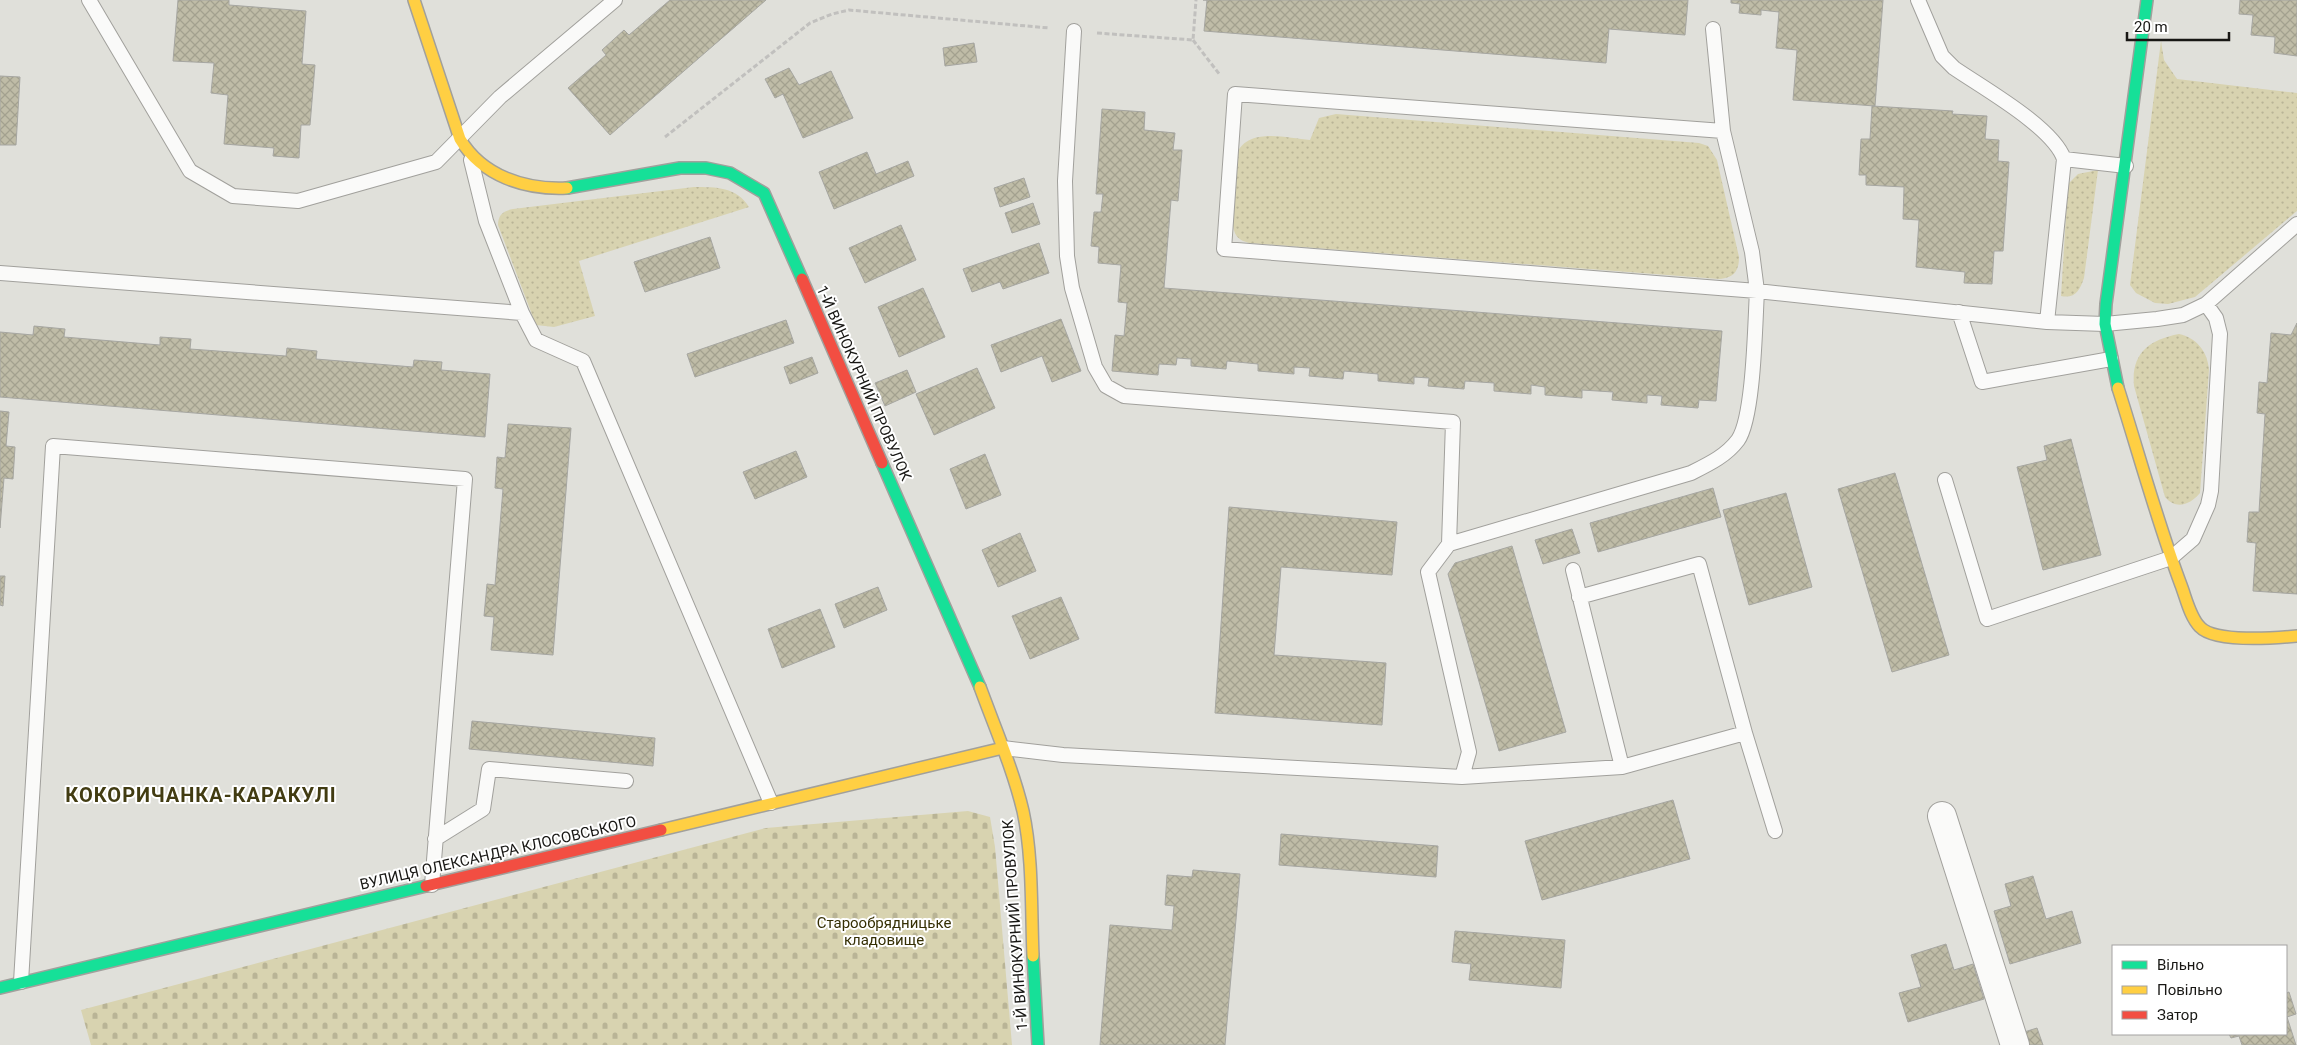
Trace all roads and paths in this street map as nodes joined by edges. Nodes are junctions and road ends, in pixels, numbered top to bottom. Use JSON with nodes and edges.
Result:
{"nodes":[{"id":1,"x":89,"y":0,"type":"edge"},
{"id":2,"x":414,"y":0,"type":"edge"},
{"id":3,"x":615,"y":0,"type":"edge"},
{"id":4,"x":1196,"y":0,"type":"edge"},
{"id":5,"x":1918,"y":0,"type":"edge"},
{"id":6,"x":2147,"y":0,"type":"edge"},
{"id":7,"x":1713,"y":29,"type":"dead end"},
{"id":8,"x":1074,"y":31,"type":"junction"},
{"id":9,"x":1193,"y":40,"type":"junction"},
{"id":10,"x":1234,"y":94,"type":"junction"},
{"id":11,"x":1723,"y":131,"type":"junction"},
{"id":12,"x":460,"y":139,"type":"junction"},
{"id":13,"x":662,"y":140,"type":"dead end"},
{"id":14,"x":470,"y":156,"type":"junction"},
{"id":15,"x":2064,"y":159,"type":"junction"},
{"id":16,"x":2126,"y":166,"type":"junction"},
{"id":17,"x":2297,"y":224,"type":"edge"},
{"id":18,"x":0,"y":273,"type":"edge"},
{"id":19,"x":1757,"y":291,"type":"junction"},
{"id":20,"x":2206,"y":304,"type":"junction"},
{"id":21,"x":1959,"y":312,"type":"junction"},
{"id":22,"x":522,"y":313,"type":"junction"},
{"id":23,"x":2047,"y":322,"type":"junction"},
{"id":24,"x":2105,"y":324,"type":"junction"},
{"id":25,"x":2111,"y":359,"type":"junction"},
{"id":26,"x":1946,"y":480,"type":"dead end"},
{"id":27,"x":1448,"y":544,"type":"junction"},
{"id":28,"x":2171,"y":558,"type":"junction"},
{"id":29,"x":1572,"y":570,"type":"dead end"},
{"id":30,"x":1579,"y":597,"type":"junction"},
{"id":31,"x":2297,"y":636,"type":"edge"},
{"id":32,"x":1745,"y":733,"type":"junction"},
{"id":33,"x":1003,"y":748,"type":"junction"},
{"id":34,"x":1622,"y":767,"type":"junction"},
{"id":35,"x":1462,"y":777,"type":"junction"},
{"id":36,"x":626,"y":781,"type":"dead end"},
{"id":37,"x":771,"y":803,"type":"junction"},
{"id":38,"x":1942,"y":816,"type":"dead end"},
{"id":39,"x":1775,"y":831,"type":"dead end"},
{"id":40,"x":436,"y":839,"type":"junction"},
{"id":41,"x":432,"y":884,"type":"junction"},
{"id":42,"x":21,"y":982,"type":"junction"},
{"id":43,"x":0,"y":988,"type":"edge"},
{"id":44,"x":1038,"y":1045,"type":"edge"},
{"id":45,"x":2015,"y":1045,"type":"edge"}],
"edges":[{"from":1,"to":12,"type":"lane"},
{"from":2,"to":12,"type":"street","name":"1-Й ВИНОКУРНИЙ ПРОВУЛОК"},
{"from":3,"to":12,"type":"lane"},
{"from":4,"to":9,"type":"path"},
{"from":5,"to":15,"type":"lane"},
{"from":6,"to":16,"type":"street"},
{"from":7,"to":11,"type":"lane"},
{"from":8,"to":9,"type":"path"},
{"from":8,"to":13,"type":"path"},
{"from":8,"to":27,"type":"lane"},
{"from":9,"to":10,"type":"path"},
{"from":10,"to":11,"type":"lane"},
{"from":10,"to":19,"type":"lane"},
{"from":11,"to":19,"type":"lane"},
{"from":12,"to":14,"type":"street","name":"1-Й ВИНОКУРНИЙ ПРОВУЛОК"},
{"from":14,"to":22,"type":"lane"},
{"from":14,"to":33,"type":"street","name":"1-Й ВИНОКУРНИЙ ПРОВУЛОК"},
{"from":15,"to":16,"type":"lane"},
{"from":15,"to":23,"type":"lane"},
{"from":16,"to":24,"type":"street"},
{"from":17,"to":20,"type":"lane"},
{"from":18,"to":22,"type":"lane"},
{"from":19,"to":21,"type":"lane"},
{"from":19,"to":27,"type":"lane"},
{"from":20,"to":24,"type":"lane"},
{"from":20,"to":28,"type":"lane"},
{"from":21,"to":23,"type":"lane"},
{"from":21,"to":25,"type":"lane"},
{"from":22,"to":37,"type":"lane"},
{"from":23,"to":24,"type":"lane"},
{"from":24,"to":25,"type":"street"},
{"from":25,"to":28,"type":"street"},
{"from":26,"to":28,"type":"lane"},
{"from":27,"to":35,"type":"lane"},
{"from":28,"to":31,"type":"street"},
{"from":29,"to":30,"type":"lane"},
{"from":30,"to":32,"type":"lane"},
{"from":30,"to":34,"type":"lane"},
{"from":32,"to":34,"type":"lane"},
{"from":32,"to":39,"type":"lane"},
{"from":33,"to":35,"type":"lane"},
{"from":33,"to":37,"type":"street","name":"ВУЛИЦЯ ОЛЕКСАНДРА КЛОСОВСЬКОГО"},
{"from":33,"to":44,"type":"street","name":"1-Й ВИНОКУРНИЙ ПРОВУЛОК"},
{"from":34,"to":35,"type":"lane"},
{"from":36,"to":40,"type":"lane"},
{"from":37,"to":41,"type":"street","name":"ВУЛИЦЯ ОЛЕКСАНДРА КЛОСОВСЬКОГО"},
{"from":38,"to":45,"type":"street"},
{"from":40,"to":41,"type":"lane"},
{"from":40,"to":42,"type":"lane"},
{"from":41,"to":42,"type":"street","name":"ВУЛИЦЯ ОЛЕКСАНДРА КЛОСОВСЬКОГО"},
{"from":42,"to":43,"type":"street","name":"ВУЛИЦЯ ОЛЕКСАНДРА КЛОСОВСЬКОГО"}]}
